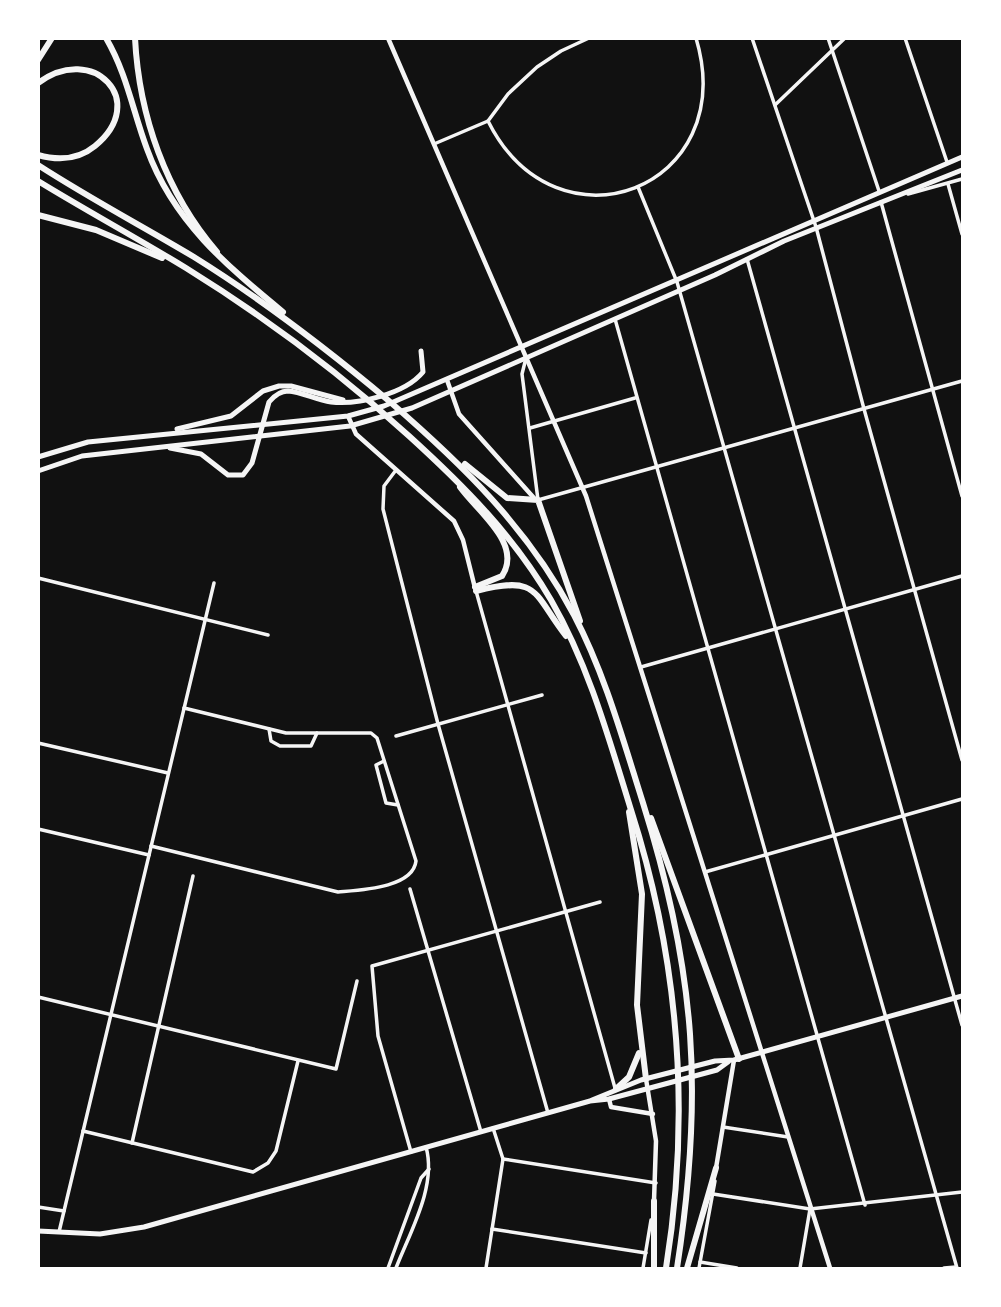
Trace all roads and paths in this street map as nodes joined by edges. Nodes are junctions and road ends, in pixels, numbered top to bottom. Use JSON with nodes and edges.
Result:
{"nodes":[{"id":1,"x":52,"y":38,"type":"edge"},
{"id":2,"x":106,"y":38,"type":"edge"},
{"id":3,"x":135,"y":38,"type":"edge"},
{"id":4,"x":388,"y":38,"type":"edge"},
{"id":5,"x":589,"y":38,"type":"edge"},
{"id":6,"x":696,"y":38,"type":"edge"},
{"id":7,"x":752,"y":38,"type":"edge"},
{"id":8,"x":828,"y":38,"type":"edge"},
{"id":9,"x":845,"y":38,"type":"edge"},
{"id":10,"x":905,"y":38,"type":"edge"},
{"id":11,"x":832,"y":50,"type":"junction"},
{"id":12,"x":38,"y":60,"type":"edge"},
{"id":13,"x":38,"y":83,"type":"edge"},
{"id":14,"x":775,"y":104,"type":"junction"},
{"id":15,"x":488,"y":121,"type":"junction"},
{"id":16,"x":434,"y":144,"type":"junction"},
{"id":17,"x":38,"y":155,"type":"edge"},
{"id":18,"x":962,"y":157,"type":"edge"},
{"id":19,"x":947,"y":164,"type":"junction"},
{"id":20,"x":38,"y":165,"type":"edge"},
{"id":21,"x":962,"y":170,"type":"edge"},
{"id":22,"x":962,"y":179,"type":"edge"},
{"id":23,"x":38,"y":181,"type":"edge"},
{"id":24,"x":947,"y":181,"type":"junction"},
{"id":25,"x":638,"y":187,"type":"junction"},
{"id":26,"x":879,"y":191,"type":"junction"},
{"id":27,"x":881,"y":202,"type":"junction"},
{"id":28,"x":38,"y":215,"type":"edge"},
{"id":29,"x":814,"y":219,"type":"junction"},
{"id":30,"x":816,"y":227,"type":"junction"},
{"id":31,"x":962,"y":234,"type":"edge"},
{"id":32,"x":747,"y":259,"type":"junction"},
{"id":33,"x":677,"y":282,"type":"junction"},
{"id":34,"x":220,"y":290,"type":"junction"},
{"id":35,"x":679,"y":290,"type":"junction"},
{"id":36,"x":259,"y":292,"type":"junction"},
{"id":37,"x":615,"y":319,"type":"junction"},
{"id":38,"x":521,"y":347,"type":"junction"},
{"id":39,"x":421,"y":351,"type":"dead end"},
{"id":40,"x":337,"y":357,"type":"junction"},
{"id":41,"x":526,"y":358,"type":"junction"},
{"id":42,"x":447,"y":380,"type":"junction"},
{"id":43,"x":962,"y":382,"type":"edge"},
{"id":44,"x":933,"y":390,"type":"junction"},
{"id":45,"x":451,"y":391,"type":"junction"},
{"id":46,"x":636,"y":398,"type":"junction"},
{"id":47,"x":355,"y":402,"type":"junction"},
{"id":48,"x":864,"y":409,"type":"junction"},
{"id":49,"x":348,"y":416,"type":"junction"},
{"id":50,"x":553,"y":421,"type":"junction"},
{"id":51,"x":350,"y":426,"type":"junction"},
{"id":52,"x":530,"y":428,"type":"junction"},
{"id":53,"x":794,"y":429,"type":"junction"},
{"id":54,"x":153,"y":434,"type":"junction"},
{"id":55,"x":156,"y":446,"type":"junction"},
{"id":56,"x":725,"y":449,"type":"junction"},
{"id":57,"x":449,"y":454,"type":"junction"},
{"id":58,"x":38,"y":457,"type":"edge"},
{"id":59,"x":656,"y":468,"type":"junction"},
{"id":60,"x":396,"y":469,"type":"junction"},
{"id":61,"x":38,"y":471,"type":"edge"},
{"id":62,"x":449,"y":472,"type":"junction"},
{"id":63,"x":583,"y":489,"type":"junction"},
{"id":64,"x":962,"y":496,"type":"edge"},
{"id":65,"x":538,"y":500,"type":"junction"},
{"id":66,"x":962,"y":576,"type":"edge"},
{"id":67,"x":38,"y":578,"type":"edge"},
{"id":68,"x":214,"y":583,"type":"dead end"},
{"id":69,"x":475,"y":589,"type":"junction"},
{"id":70,"x":915,"y":590,"type":"junction"},
{"id":71,"x":845,"y":610,"type":"junction"},
{"id":72,"x":205,"y":618,"type":"junction"},
{"id":73,"x":776,"y":629,"type":"junction"},
{"id":74,"x":268,"y":635,"type":"dead end"},
{"id":75,"x":585,"y":636,"type":"junction"},
{"id":76,"x":576,"y":649,"type":"junction"},
{"id":77,"x":707,"y":649,"type":"junction"},
{"id":78,"x":639,"y":668,"type":"junction"},
{"id":79,"x":542,"y":695,"type":"dead end"},
{"id":80,"x":507,"y":705,"type":"junction"},
{"id":81,"x":184,"y":708,"type":"junction"},
{"id":82,"x":438,"y":724,"type":"junction"},
{"id":83,"x":269,"y":729,"type":"junction"},
{"id":84,"x":317,"y":733,"type":"junction"},
{"id":85,"x":396,"y":736,"type":"dead end"},
{"id":86,"x":38,"y":743,"type":"edge"},
{"id":87,"x":962,"y":760,"type":"edge"},
{"id":88,"x":384,"y":761,"type":"junction"},
{"id":89,"x":168,"y":773,"type":"junction"},
{"id":90,"x":626,"y":793,"type":"junction"},
{"id":91,"x":640,"y":794,"type":"junction"},
{"id":92,"x":962,"y":799,"type":"edge"},
{"id":93,"x":398,"y":805,"type":"junction"},
{"id":94,"x":904,"y":816,"type":"junction"},
{"id":95,"x":38,"y":829,"type":"edge"},
{"id":96,"x":834,"y":835,"type":"junction"},
{"id":97,"x":151,"y":846,"type":"junction"},
{"id":98,"x":765,"y":855,"type":"junction"},
{"id":99,"x":149,"y":856,"type":"junction"},
{"id":100,"x":703,"y":872,"type":"junction"},
{"id":101,"x":193,"y":876,"type":"dead end"},
{"id":102,"x":410,"y":889,"type":"dead end"},
{"id":103,"x":600,"y":902,"type":"dead end"},
{"id":104,"x":566,"y":911,"type":"junction"},
{"id":105,"x":496,"y":931,"type":"junction"},
{"id":106,"x":428,"y":950,"type":"junction"},
{"id":107,"x":357,"y":981,"type":"dead end"},
{"id":108,"x":962,"y":996,"type":"edge"},
{"id":109,"x":38,"y":997,"type":"edge"},
{"id":110,"x":955,"y":998,"type":"junction"},
{"id":111,"x":111,"y":1015,"type":"junction"},
{"id":112,"x":886,"y":1017,"type":"junction"},
{"id":113,"x":962,"y":1025,"type":"edge"},
{"id":114,"x":159,"y":1026,"type":"junction"},
{"id":115,"x":817,"y":1037,"type":"junction"},
{"id":116,"x":640,"y":1048,"type":"junction"},
{"id":117,"x":761,"y":1053,"type":"junction"},
{"id":118,"x":734,"y":1060,"type":"junction"},
{"id":119,"x":298,"y":1061,"type":"junction"},
{"id":120,"x":646,"y":1079,"type":"junction"},
{"id":121,"x":648,"y":1088,"type":"junction"},
{"id":122,"x":615,"y":1089,"type":"junction"},
{"id":123,"x":609,"y":1100,"type":"junction"},
{"id":124,"x":590,"y":1101,"type":"junction"},
{"id":125,"x":548,"y":1113,"type":"junction"},
{"id":126,"x":653,"y":1114,"type":"junction"},
{"id":127,"x":723,"y":1127,"type":"junction"},
{"id":128,"x":493,"y":1128,"type":"junction"},
{"id":129,"x":83,"y":1131,"type":"junction"},
{"id":130,"x":481,"y":1132,"type":"junction"},
{"id":131,"x":788,"y":1137,"type":"junction"},
{"id":132,"x":132,"y":1143,"type":"junction"},
{"id":133,"x":426,"y":1147,"type":"junction"},
{"id":134,"x":411,"y":1152,"type":"junction"},
{"id":135,"x":503,"y":1159,"type":"junction"},
{"id":136,"x":430,"y":1167,"type":"junction"},
{"id":137,"x":716,"y":1168,"type":"junction"},
{"id":138,"x":656,"y":1183,"type":"junction"},
{"id":139,"x":962,"y":1192,"type":"edge"},
{"id":140,"x":713,"y":1194,"type":"junction"},
{"id":141,"x":936,"y":1196,"type":"junction"},
{"id":142,"x":654,"y":1201,"type":"junction"},
{"id":143,"x":865,"y":1205,"type":"junction"},
{"id":144,"x":38,"y":1207,"type":"edge"},
{"id":145,"x":810,"y":1209,"type":"junction"},
{"id":146,"x":64,"y":1211,"type":"junction"},
{"id":147,"x":492,"y":1229,"type":"junction"},
{"id":148,"x":38,"y":1231,"type":"edge"},
{"id":149,"x":59,"y":1233,"type":"junction"},
{"id":150,"x":646,"y":1253,"type":"junction"},
{"id":151,"x":700,"y":1262,"type":"junction"},
{"id":152,"x":956,"y":1268,"type":"edge"},
{"id":153,"x":388,"y":1269,"type":"edge"},
{"id":154,"x":396,"y":1269,"type":"edge"},
{"id":155,"x":486,"y":1269,"type":"edge"},
{"id":156,"x":643,"y":1269,"type":"edge"},
{"id":157,"x":654,"y":1269,"type":"edge"},
{"id":158,"x":666,"y":1269,"type":"edge"},
{"id":159,"x":677,"y":1269,"type":"edge"},
{"id":160,"x":688,"y":1269,"type":"edge"},
{"id":161,"x":699,"y":1269,"type":"edge"},
{"id":162,"x":737,"y":1269,"type":"edge"},
{"id":163,"x":800,"y":1269,"type":"edge"},
{"id":164,"x":830,"y":1269,"type":"edge"},
{"id":165,"x":944,"y":1269,"type":"edge"}],
"edges":[{"from":1,"to":12,"type":"highway"},
{"from":2,"to":36,"type":"highway"},
{"from":3,"to":36,"type":"highway"},
{"from":4,"to":16,"type":"street"},
{"from":5,"to":15,"type":"street"},
{"from":6,"to":25,"type":"street"},
{"from":7,"to":14,"type":"street"},
{"from":8,"to":11,"type":"street"},
{"from":9,"to":11,"type":"street"},
{"from":10,"to":19,"type":"street"},
{"from":11,"to":14,"type":"street"},
{"from":11,"to":26,"type":"street"},
{"from":13,"to":17,"type":"highway"},
{"from":14,"to":29,"type":"street"},
{"from":15,"to":16,"type":"street"},
{"from":15,"to":25,"type":"street"},
{"from":16,"to":38,"type":"street"},
{"from":18,"to":19,"type":"main road"},
{"from":19,"to":26,"type":"main road"},
{"from":20,"to":40,"type":"highway"},
{"from":21,"to":24,"type":"main road"},
{"from":22,"to":24,"type":"street"},
{"from":23,"to":34,"type":"highway"},
{"from":24,"to":27,"type":"main road"},
{"from":24,"to":31,"type":"street"},
{"from":25,"to":33,"type":"street"},
{"from":26,"to":29,"type":"main road"},
{"from":27,"to":30,"type":"main road"},
{"from":27,"to":44,"type":"street"},
{"from":28,"to":34,"type":"highway"},
{"from":29,"to":30,"type":"street"},
{"from":29,"to":33,"type":"main road"},
{"from":30,"to":32,"type":"main road"},
{"from":30,"to":48,"type":"street"},
{"from":32,"to":35,"type":"main road"},
{"from":32,"to":53,"type":"street"},
{"from":33,"to":35,"type":"street"},
{"from":33,"to":38,"type":"main road"},
{"from":34,"to":62,"type":"highway"},
{"from":35,"to":37,"type":"main road"},
{"from":35,"to":56,"type":"street"},
{"from":36,"to":40,"type":"highway"},
{"from":37,"to":41,"type":"main road"},
{"from":37,"to":46,"type":"street"},
{"from":38,"to":41,"type":"street"},
{"from":38,"to":42,"type":"main road"},
{"from":39,"to":47,"type":"main road"},
{"from":40,"to":57,"type":"highway"},
{"from":41,"to":45,"type":"main road"},
{"from":41,"to":50,"type":"street"},
{"from":41,"to":52,"type":"street"},
{"from":42,"to":45,"type":"street"},
{"from":42,"to":49,"type":"main road"},
{"from":43,"to":44,"type":"street"},
{"from":44,"to":48,"type":"street"},
{"from":44,"to":64,"type":"street"},
{"from":45,"to":51,"type":"main road"},
{"from":45,"to":65,"type":"street"},
{"from":46,"to":50,"type":"street"},
{"from":46,"to":59,"type":"street"},
{"from":47,"to":54,"type":"main road"},
{"from":47,"to":55,"type":"main road"},
{"from":48,"to":53,"type":"street"},
{"from":48,"to":70,"type":"street"},
{"from":49,"to":51,"type":"street"},
{"from":49,"to":54,"type":"main road"},
{"from":50,"to":52,"type":"street"},
{"from":50,"to":63,"type":"street"},
{"from":51,"to":55,"type":"main road"},
{"from":51,"to":60,"type":"street"},
{"from":52,"to":65,"type":"street"},
{"from":53,"to":56,"type":"street"},
{"from":53,"to":71,"type":"street"},
{"from":54,"to":58,"type":"main road"},
{"from":55,"to":61,"type":"main road"},
{"from":56,"to":59,"type":"street"},
{"from":56,"to":73,"type":"street"},
{"from":57,"to":65,"type":"highway"},
{"from":57,"to":75,"type":"highway"},
{"from":59,"to":63,"type":"street"},
{"from":59,"to":77,"type":"street"},
{"from":60,"to":69,"type":"street"},
{"from":60,"to":82,"type":"street"},
{"from":62,"to":69,"type":"highway"},
{"from":62,"to":76,"type":"highway"},
{"from":63,"to":65,"type":"street"},
{"from":63,"to":78,"type":"street"},
{"from":65,"to":75,"type":"highway"},
{"from":66,"to":70,"type":"street"},
{"from":67,"to":72,"type":"street"},
{"from":68,"to":72,"type":"street"},
{"from":69,"to":76,"type":"highway"},
{"from":69,"to":80,"type":"street"},
{"from":70,"to":71,"type":"street"},
{"from":70,"to":87,"type":"street"},
{"from":71,"to":73,"type":"street"},
{"from":71,"to":94,"type":"street"},
{"from":72,"to":74,"type":"street"},
{"from":72,"to":81,"type":"street"},
{"from":73,"to":77,"type":"street"},
{"from":73,"to":96,"type":"street"},
{"from":75,"to":91,"type":"highway"},
{"from":76,"to":90,"type":"highway"},
{"from":77,"to":78,"type":"street"},
{"from":77,"to":98,"type":"street"},
{"from":78,"to":100,"type":"street"},
{"from":79,"to":80,"type":"street"},
{"from":80,"to":82,"type":"street"},
{"from":80,"to":104,"type":"street"},
{"from":81,"to":83,"type":"street"},
{"from":81,"to":89,"type":"street"},
{"from":82,"to":85,"type":"street"},
{"from":82,"to":105,"type":"street"},
{"from":83,"to":84,"type":"street"},
{"from":83,"to":84,"type":"street"},
{"from":84,"to":88,"type":"street"},
{"from":86,"to":89,"type":"street"},
{"from":88,"to":93,"type":"street"},
{"from":88,"to":93,"type":"street"},
{"from":89,"to":97,"type":"street"},
{"from":90,"to":116,"type":"highway"},
{"from":90,"to":158,"type":"highway"},
{"from":91,"to":118,"type":"highway"},
{"from":91,"to":159,"type":"highway"},
{"from":92,"to":94,"type":"street"},
{"from":93,"to":97,"type":"street"},
{"from":94,"to":96,"type":"street"},
{"from":94,"to":110,"type":"street"},
{"from":95,"to":99,"type":"street"},
{"from":96,"to":98,"type":"street"},
{"from":96,"to":112,"type":"street"},
{"from":97,"to":99,"type":"street"},
{"from":98,"to":100,"type":"street"},
{"from":98,"to":115,"type":"street"},
{"from":99,"to":111,"type":"street"},
{"from":100,"to":117,"type":"street"},
{"from":101,"to":114,"type":"street"},
{"from":102,"to":106,"type":"street"},
{"from":103,"to":104,"type":"street"},
{"from":104,"to":105,"type":"street"},
{"from":104,"to":122,"type":"street"},
{"from":105,"to":106,"type":"street"},
{"from":105,"to":125,"type":"street"},
{"from":106,"to":130,"type":"street"},
{"from":106,"to":134,"type":"street"},
{"from":107,"to":119,"type":"street"},
{"from":108,"to":110,"type":"main road"},
{"from":109,"to":111,"type":"street"},
{"from":110,"to":112,"type":"main road"},
{"from":110,"to":113,"type":"street"},
{"from":111,"to":114,"type":"street"},
{"from":111,"to":129,"type":"street"},
{"from":112,"to":115,"type":"main road"},
{"from":112,"to":141,"type":"street"},
{"from":114,"to":119,"type":"street"},
{"from":114,"to":132,"type":"street"},
{"from":115,"to":117,"type":"main road"},
{"from":115,"to":143,"type":"street"},
{"from":116,"to":120,"type":"highway"},
{"from":116,"to":122,"type":"highway"},
{"from":117,"to":118,"type":"main road"},
{"from":117,"to":131,"type":"street"},
{"from":118,"to":120,"type":"main road"},
{"from":118,"to":121,"type":"main road"},
{"from":118,"to":127,"type":"street"},
{"from":119,"to":132,"type":"street"},
{"from":120,"to":121,"type":"street"},
{"from":120,"to":122,"type":"main road"},
{"from":121,"to":123,"type":"main road"},
{"from":121,"to":126,"type":"street"},
{"from":122,"to":124,"type":"main road"},
{"from":123,"to":124,"type":"main road"},
{"from":123,"to":126,"type":"street"},
{"from":124,"to":125,"type":"main road"},
{"from":125,"to":128,"type":"main road"},
{"from":126,"to":138,"type":"street"},
{"from":127,"to":131,"type":"street"},
{"from":127,"to":137,"type":"street"},
{"from":128,"to":130,"type":"main road"},
{"from":128,"to":135,"type":"street"},
{"from":129,"to":132,"type":"street"},
{"from":129,"to":146,"type":"street"},
{"from":130,"to":133,"type":"main road"},
{"from":131,"to":145,"type":"street"},
{"from":133,"to":134,"type":"main road"},
{"from":133,"to":136,"type":"street"},
{"from":134,"to":149,"type":"main road"},
{"from":135,"to":138,"type":"street"},
{"from":135,"to":147,"type":"street"},
{"from":136,"to":153,"type":"street"},
{"from":136,"to":154,"type":"street"},
{"from":137,"to":140,"type":"street"},
{"from":137,"to":160,"type":"highway"},
{"from":138,"to":142,"type":"street"},
{"from":139,"to":141,"type":"street"},
{"from":140,"to":145,"type":"street"},
{"from":140,"to":151,"type":"street"},
{"from":141,"to":143,"type":"street"},
{"from":141,"to":152,"type":"street"},
{"from":142,"to":150,"type":"street"},
{"from":142,"to":157,"type":"highway"},
{"from":143,"to":145,"type":"street"},
{"from":144,"to":146,"type":"street"},
{"from":145,"to":163,"type":"street"},
{"from":145,"to":164,"type":"street"},
{"from":146,"to":149,"type":"street"},
{"from":147,"to":150,"type":"street"},
{"from":147,"to":155,"type":"street"},
{"from":148,"to":149,"type":"main road"},
{"from":150,"to":156,"type":"street"},
{"from":151,"to":161,"type":"street"},
{"from":151,"to":162,"type":"street"},
{"from":152,"to":165,"type":"street"}]}
